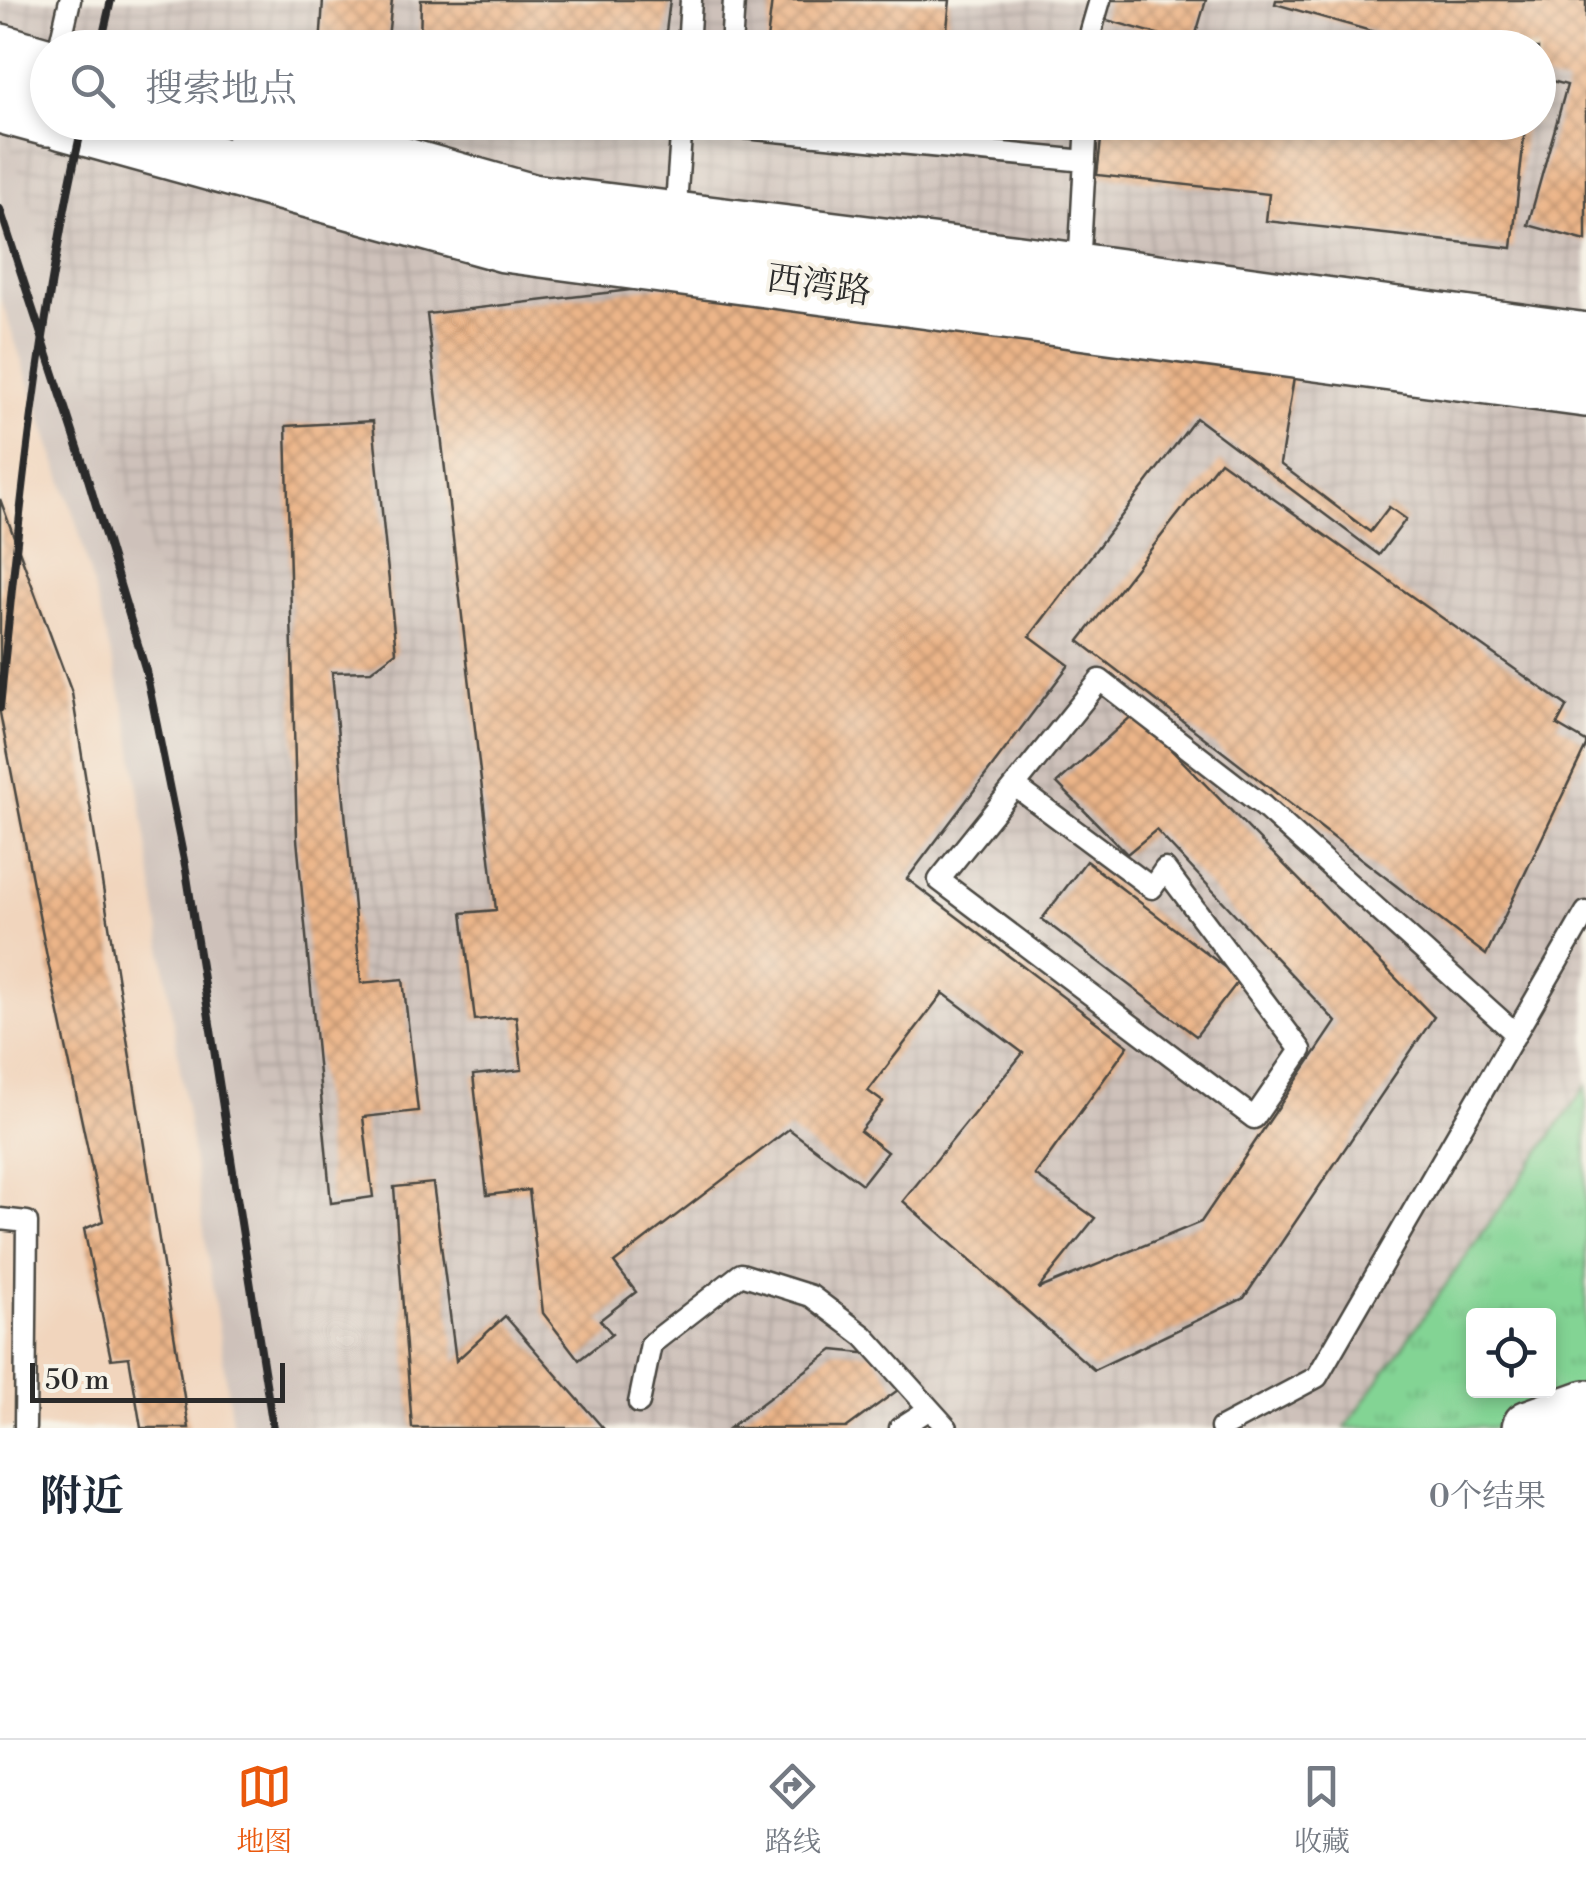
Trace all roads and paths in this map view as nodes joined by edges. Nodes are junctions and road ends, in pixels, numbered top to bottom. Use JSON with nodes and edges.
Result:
{"nodes":[{"id":1,"x":70,"y":0,"type":"edge"},
{"id":2,"x":691,"y":0,"type":"edge"},
{"id":3,"x":734,"y":0,"type":"edge"},
{"id":4,"x":1100,"y":0,"type":"edge"},
{"id":5,"x":63,"y":30,"type":"edge"},
{"id":6,"x":689,"y":30,"type":"edge"},
{"id":7,"x":732,"y":30,"type":"edge"},
{"id":8,"x":1092,"y":30,"type":"edge"},
{"id":9,"x":0,"y":52,"type":"edge"},
{"id":10,"x":30,"y":61,"type":"edge"},
{"id":11,"x":0,"y":105,"type":"edge"},
{"id":12,"x":30,"y":113,"type":"edge"},
{"id":13,"x":129,"y":140,"type":"edge"},
{"id":14,"x":313,"y":140,"type":"edge"},
{"id":15,"x":681,"y":140,"type":"edge"},
{"id":16,"x":862,"y":140,"type":"edge"},
{"id":17,"x":1086,"y":140,"type":"edge"},
{"id":18,"x":1085,"y":161,"type":"junction"},
{"id":19,"x":675,"y":220,"type":"junction"},
{"id":20,"x":1079,"y":271,"type":"junction"},
{"id":21,"x":1586,"y":340,"type":"edge"},
{"id":22,"x":1586,"y":388,"type":"edge"},
{"id":23,"x":1015,"y":786,"type":"junction"},
{"id":24,"x":1586,"y":912,"type":"edge"},
{"id":25,"x":1516,"y":1034,"type":"junction"},
{"id":26,"x":0,"y":1219,"type":"edge"},
{"id":27,"x":638,"y":1403,"type":"dead end"},
{"id":28,"x":928,"y":1410,"type":"junction"},
{"id":29,"x":25,"y":1428,"type":"edge"},
{"id":30,"x":900,"y":1428,"type":"edge"},
{"id":31,"x":947,"y":1428,"type":"edge"},
{"id":32,"x":1220,"y":1428,"type":"edge"}],
"edges":[{"from":1,"to":5,"type":"lane"},
{"from":2,"to":6,"type":"lane"},
{"from":3,"to":7,"type":"lane"},
{"from":4,"to":8,"type":"lane"},
{"from":9,"to":10,"type":"main road"},
{"from":11,"to":12,"type":"main road"},
{"from":13,"to":22,"type":"main road","name":"西湾路"},
{"from":14,"to":19,"type":"main road","name":"西湾路"},
{"from":15,"to":19,"type":"lane"},
{"from":16,"to":18,"type":"lane"},
{"from":17,"to":18,"type":"lane"},
{"from":18,"to":20,"type":"lane"},
{"from":19,"to":20,"type":"main road","name":"西湾路"},
{"from":20,"to":21,"type":"main road","name":"西湾路"},
{"from":23,"to":23,"type":"lane"},
{"from":23,"to":25,"type":"lane"},
{"from":24,"to":25,"type":"lane"},
{"from":25,"to":32,"type":"lane"},
{"from":26,"to":29,"type":"lane"},
{"from":27,"to":28,"type":"lane"},
{"from":28,"to":30,"type":"lane"},
{"from":28,"to":31,"type":"lane"}]}
